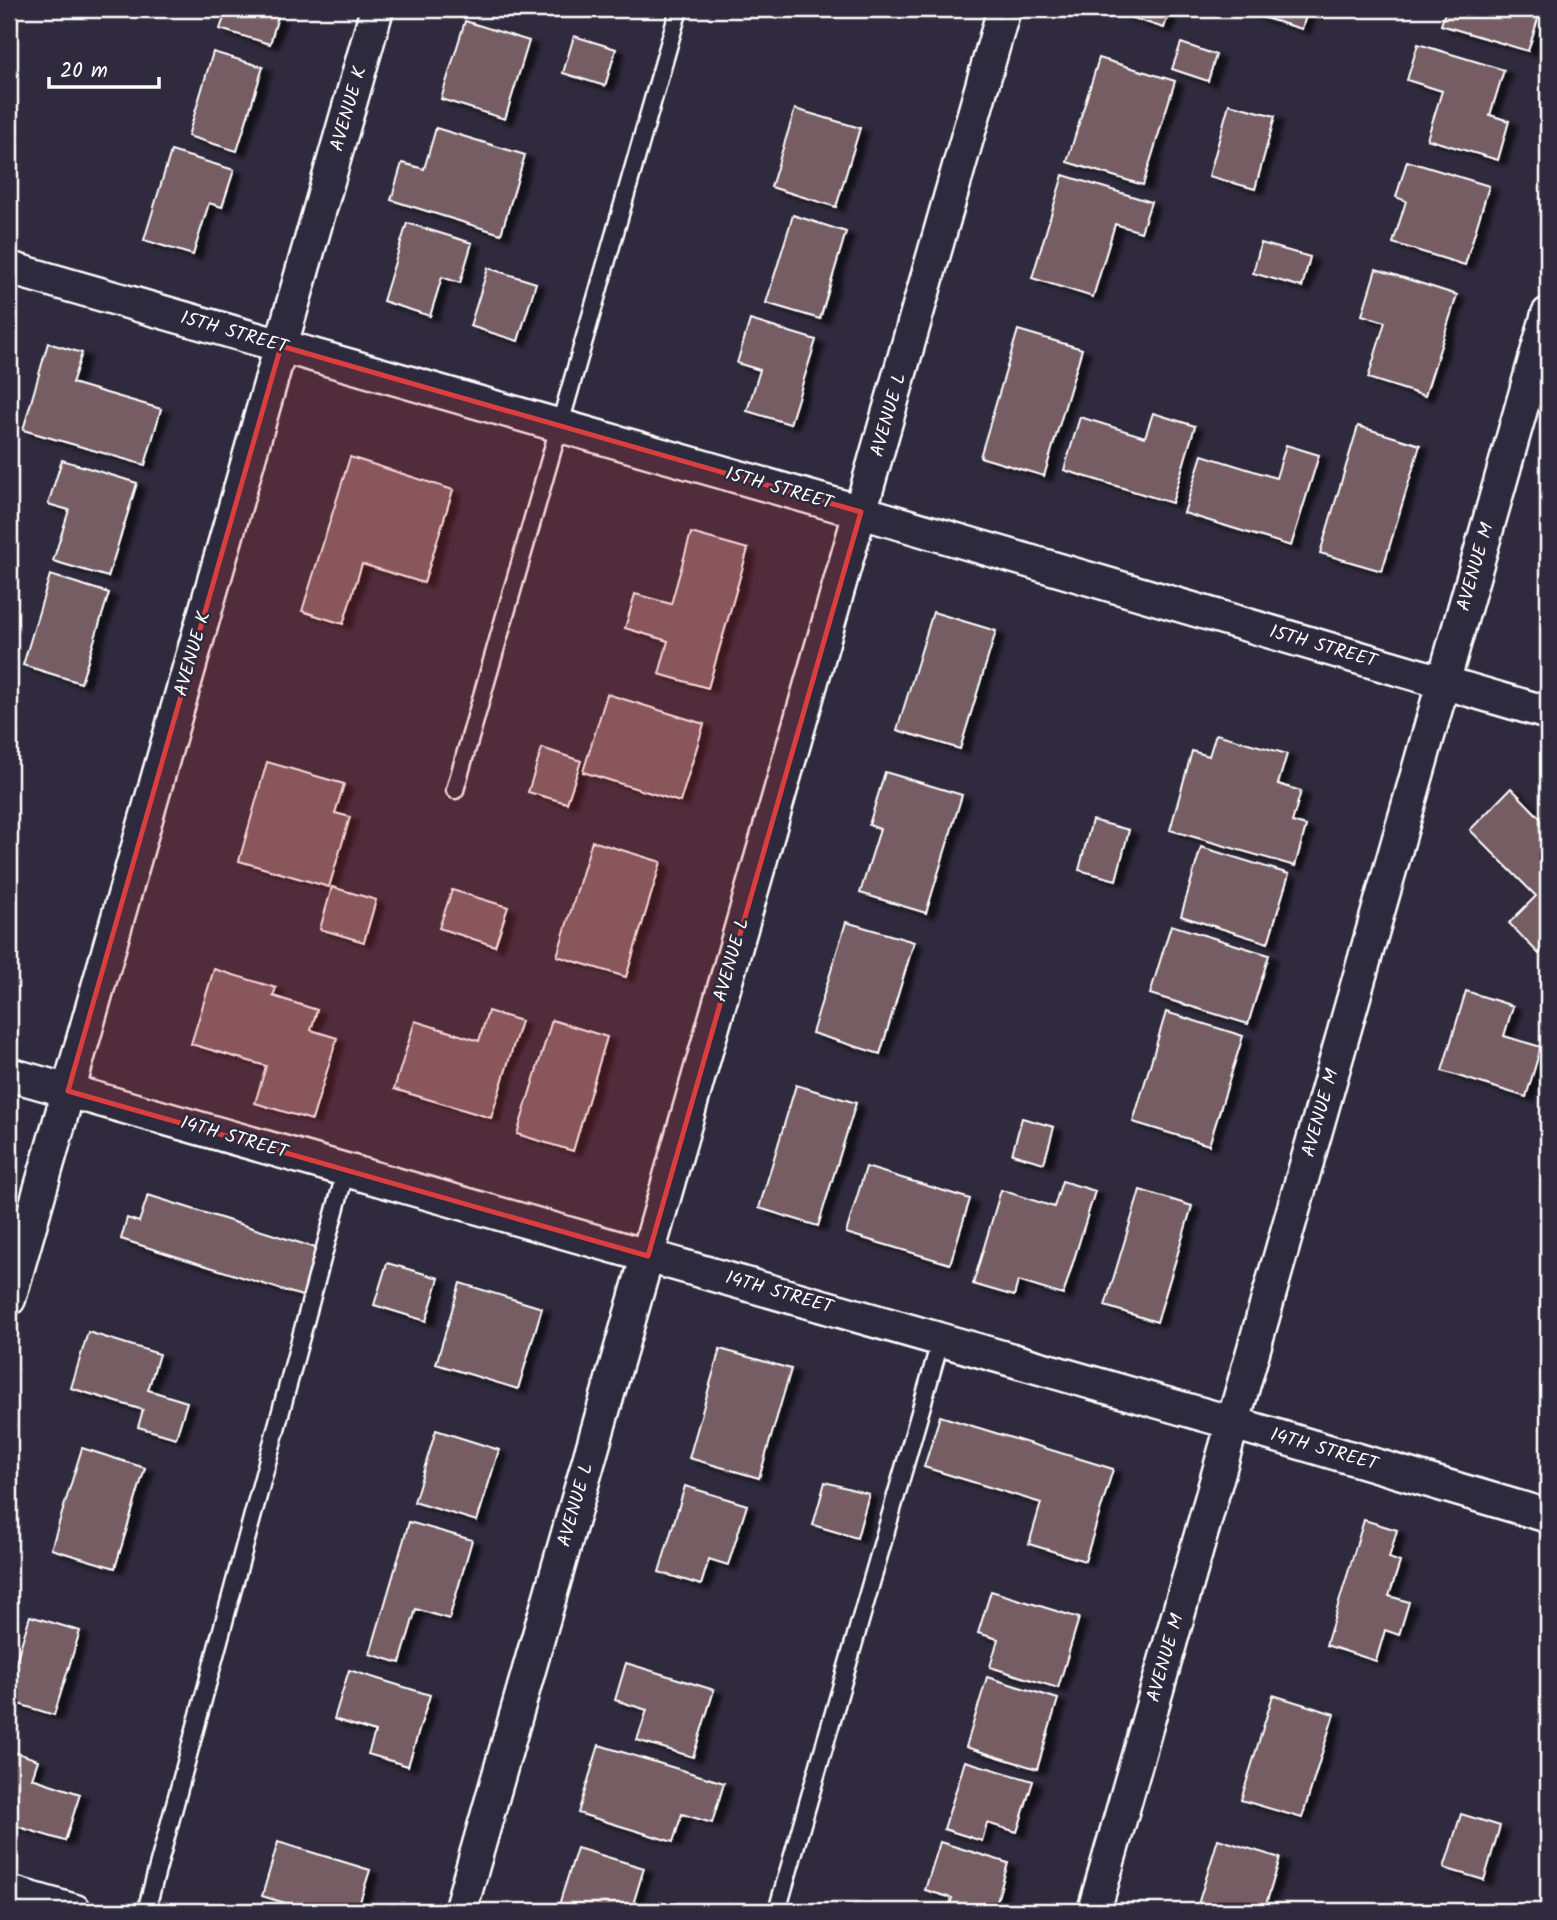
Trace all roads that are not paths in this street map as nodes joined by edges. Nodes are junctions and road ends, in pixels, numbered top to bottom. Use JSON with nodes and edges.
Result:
{"nodes":[{"id":1,"x":377,"y":9,"type":"edge"},
{"id":2,"x":679,"y":9,"type":"edge"},
{"id":3,"x":1004,"y":9,"type":"edge"},
{"id":4,"x":9,"y":268,"type":"edge"},
{"id":5,"x":1548,"y":314,"type":"edge"},
{"id":6,"x":281,"y":346,"type":"junction"},
{"id":7,"x":559,"y":426,"type":"junction"},
{"id":8,"x":861,"y":512,"type":"junction"},
{"id":9,"x":1443,"y":682,"type":"junction"},
{"id":10,"x":1548,"y":713,"type":"edge"},
{"id":11,"x":454,"y":790,"type":"dead end"},
{"id":12,"x":9,"y":1074,"type":"edge"},
{"id":13,"x":68,"y":1091,"type":"junction"},
{"id":14,"x":346,"y":1170,"type":"junction"},
{"id":15,"x":648,"y":1256,"type":"junction"},
{"id":16,"x":9,"y":1299,"type":"edge"},
{"id":17,"x":941,"y":1339,"type":"junction"},
{"id":18,"x":1233,"y":1423,"type":"junction"},
{"id":19,"x":1548,"y":1516,"type":"edge"},
{"id":20,"x":9,"y":1892,"type":"edge"},
{"id":21,"x":75,"y":1911,"type":"edge"},
{"id":22,"x":146,"y":1911,"type":"edge"},
{"id":23,"x":460,"y":1911,"type":"edge"},
{"id":24,"x":776,"y":1911,"type":"edge"},
{"id":25,"x":1094,"y":1911,"type":"edge"}],
"edges":[{"from":1,"to":6,"type":"street","name":"AVENUE K"},
{"from":2,"to":7,"type":"lane"},
{"from":3,"to":8,"type":"street","name":"AVENUE L"},
{"from":4,"to":6,"type":"street","name":"15TH STREET"},
{"from":5,"to":9,"type":"street","name":"AVENUE M"},
{"from":6,"to":7,"type":"street","name":"15TH STREET"},
{"from":6,"to":13,"type":"street","name":"AVENUE K"},
{"from":7,"to":8,"type":"street","name":"15TH STREET"},
{"from":7,"to":11,"type":"lane"},
{"from":8,"to":9,"type":"street","name":"15TH STREET"},
{"from":8,"to":15,"type":"street","name":"AVENUE L"},
{"from":9,"to":10,"type":"street","name":"15TH STREET"},
{"from":9,"to":18,"type":"street","name":"AVENUE M"},
{"from":12,"to":13,"type":"street","name":"14TH STREET"},
{"from":13,"to":14,"type":"street","name":"14TH STREET"},
{"from":13,"to":16,"type":"street","name":"AVENUE K"},
{"from":14,"to":15,"type":"street","name":"14TH STREET"},
{"from":14,"to":22,"type":"lane"},
{"from":15,"to":17,"type":"street","name":"14TH STREET"},
{"from":15,"to":23,"type":"street","name":"AVENUE L"},
{"from":17,"to":18,"type":"street","name":"14TH STREET"},
{"from":17,"to":24,"type":"lane"},
{"from":18,"to":19,"type":"street","name":"14TH STREET"},
{"from":18,"to":25,"type":"street","name":"AVENUE M"},
{"from":20,"to":21,"type":"street"}]}
